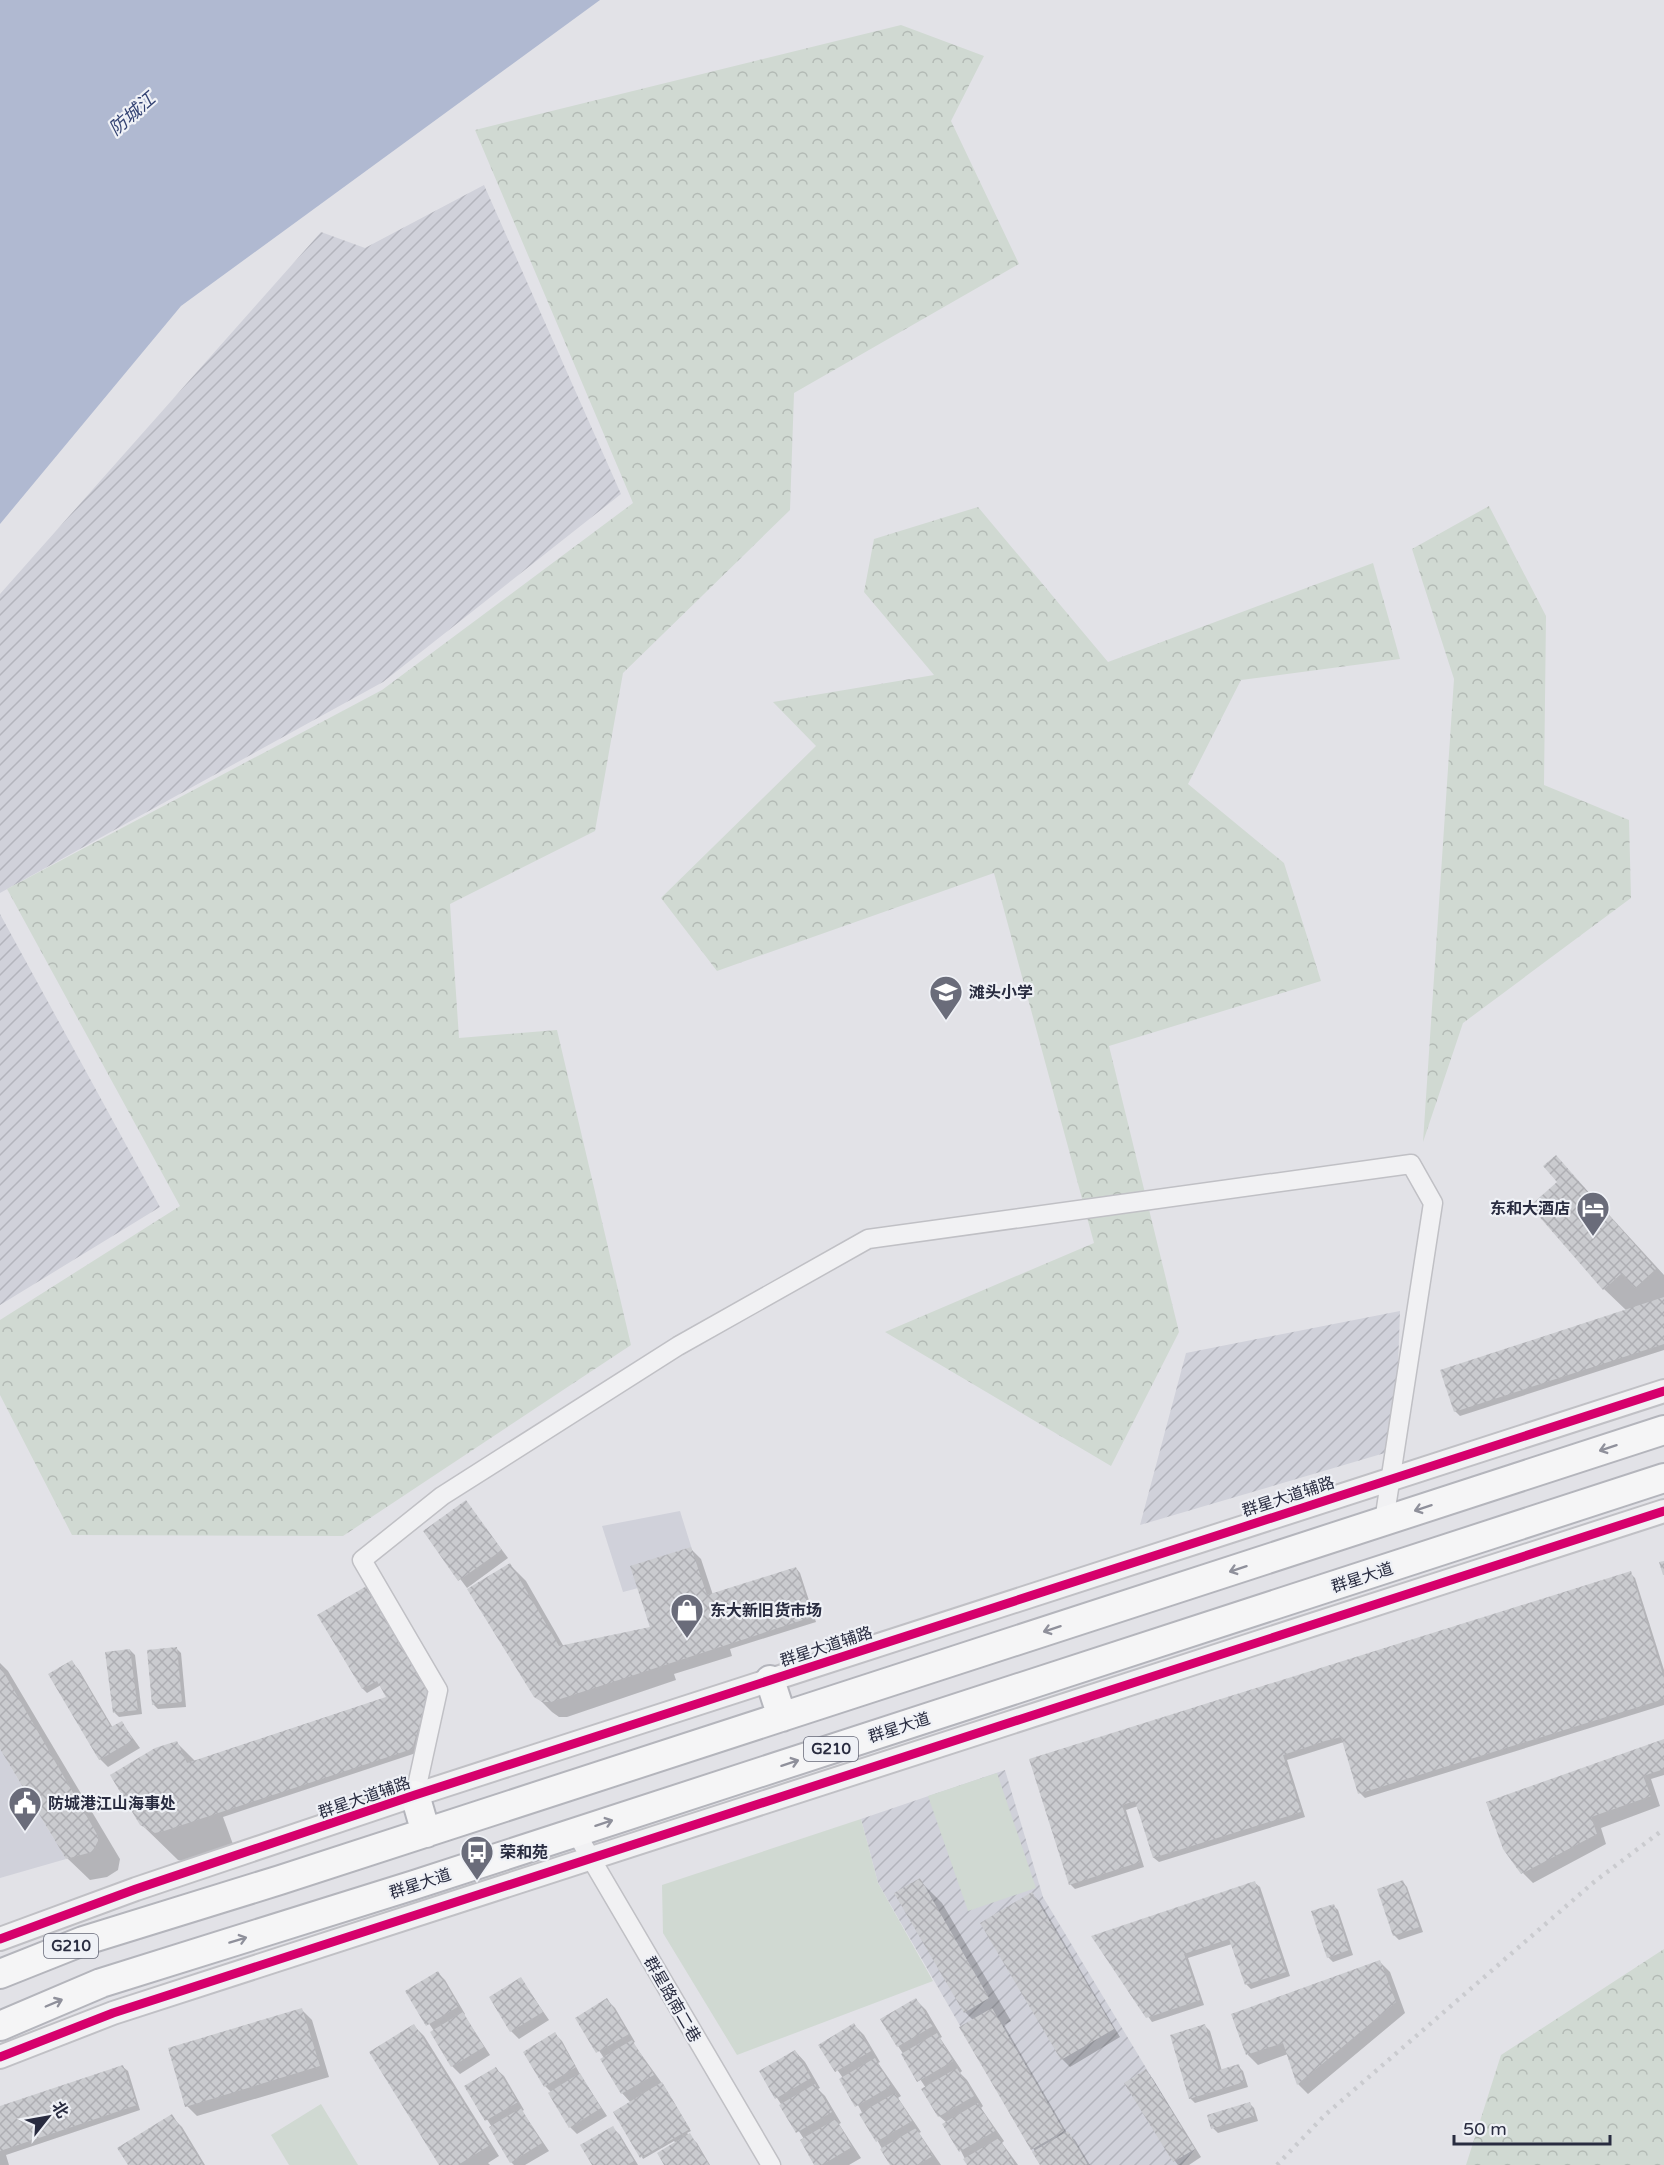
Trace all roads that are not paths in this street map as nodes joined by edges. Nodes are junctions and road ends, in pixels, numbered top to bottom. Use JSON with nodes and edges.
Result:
{"nodes":[{"id":1,"x":1664,"y":1391,"type":"edge"},
{"id":2,"x":1664,"y":1430,"type":"edge"},
{"id":3,"x":1664,"y":1478,"type":"edge"},
{"id":4,"x":1389,"y":1480,"type":"junction"},
{"id":5,"x":1664,"y":1511,"type":"edge"},
{"id":6,"x":1384,"y":1521,"type":"junction"},
{"id":7,"x":770,"y":1680,"type":"junction"},
{"id":8,"x":782,"y":1717,"type":"junction"},
{"id":9,"x":415,"y":1795,"type":"junction"},
{"id":10,"x":426,"y":1833,"type":"junction"},
{"id":11,"x":576,"y":1833,"type":"junction"},
{"id":12,"x":591,"y":1858,"type":"junction"},
{"id":13,"x":280,"y":1880,"type":"junction"},
{"id":14,"x":293,"y":1923,"type":"junction"},
{"id":15,"x":0,"y":1939,"type":"edge"},
{"id":16,"x":0,"y":1974,"type":"edge"},
{"id":17,"x":0,"y":2026,"type":"edge"},
{"id":18,"x":0,"y":2057,"type":"edge"},
{"id":19,"x":771,"y":2165,"type":"edge"}],
"edges":[{"from":1,"to":4,"type":"street","name":"群星大道辅路"},
{"from":2,"to":6,"type":"highway","number":"G210","one_way":true},
{"from":11,"to":3,"type":"highway","name":"群星大道","number":"G210","one_way":true},
{"from":4,"to":6,"type":"street"},
{"from":4,"to":7,"type":"street","name":"群星大道辅路"},
{"from":4,"to":9,"type":"street"},
{"from":5,"to":12,"type":"street"},
{"from":6,"to":8,"type":"highway","number":"G210","one_way":true},
{"from":7,"to":8,"type":"highway"},
{"from":7,"to":9,"type":"street","name":"群星大道辅路"},
{"from":8,"to":10,"type":"highway","number":"G210"},
{"from":9,"to":10,"type":"highway"},
{"from":9,"to":15,"type":"street","name":"群星大道辅路"},
{"from":10,"to":13,"type":"highway","number":"G210"},
{"from":11,"to":12,"type":"street","name":"群星路南二巷"},
{"from":11,"to":14,"type":"highway","name":"群星大道","number":"G210"},
{"from":12,"to":18,"type":"street"},
{"from":12,"to":19,"type":"street","name":"群星路南二巷"},
{"from":13,"to":14,"type":"highway"},
{"from":13,"to":16,"type":"highway","number":"G210"},
{"from":17,"to":14,"type":"highway","name":"群星大道","number":"G210","one_way":true}]}
